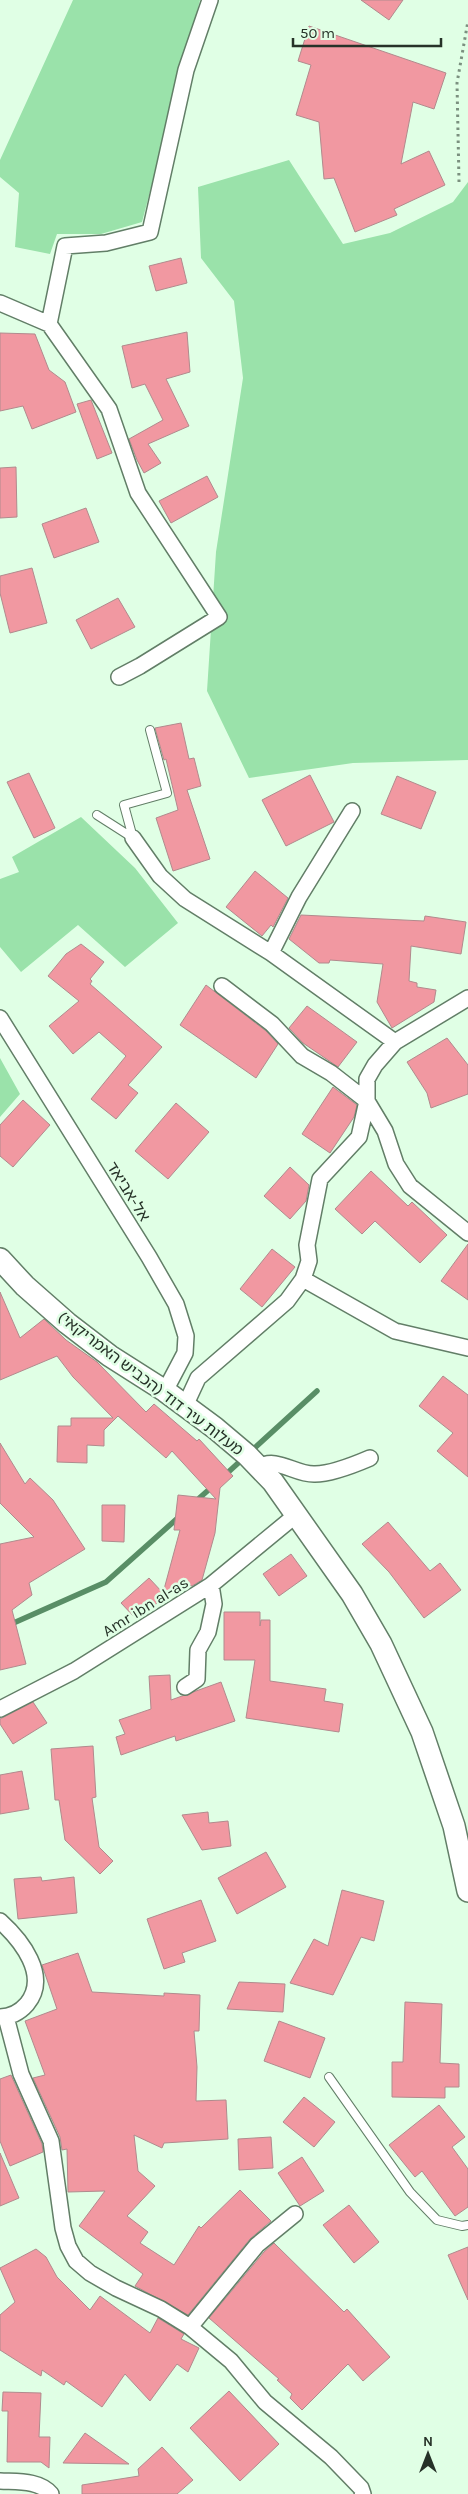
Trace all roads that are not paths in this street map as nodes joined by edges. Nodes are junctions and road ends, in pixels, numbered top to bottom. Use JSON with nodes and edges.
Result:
{"nodes":[{"id":1,"x":210,"y":0,"type":"edge"},
{"id":2,"x":0,"y":304,"type":"edge"},
{"id":3,"x":48,"y":324,"type":"junction"},
{"id":4,"x":119,"y":677,"type":"dead end"},
{"id":5,"x":150,"y":730,"type":"dead end"},
{"id":6,"x":352,"y":811,"type":"dead end"},
{"id":7,"x":97,"y":815,"type":"dead end"},
{"id":8,"x":134,"y":838,"type":"junction"},
{"id":9,"x":271,"y":953,"type":"junction"},
{"id":10,"x":222,"y":986,"type":"dead end"},
{"id":11,"x":468,"y":998,"type":"edge"},
{"id":12,"x":0,"y":1018,"type":"edge"},
{"id":13,"x":395,"y":1042,"type":"junction"},
{"id":14,"x":367,"y":1101,"type":"junction"},
{"id":15,"x":468,"y":1233,"type":"edge"},
{"id":16,"x":0,"y":1259,"type":"edge"},
{"id":17,"x":303,"y":1279,"type":"junction"},
{"id":18,"x":468,"y":1348,"type":"edge"},
{"id":19,"x":165,"y":1391,"type":"junction"},
{"id":20,"x":184,"y":1406,"type":"junction"},
{"id":21,"x":370,"y":1458,"type":"dead end"},
{"id":22,"x":259,"y":1466,"type":"junction"},
{"id":23,"x":296,"y":1515,"type":"junction"},
{"id":24,"x":211,"y":1585,"type":"junction"},
{"id":25,"x":185,"y":1687,"type":"dead end"},
{"id":26,"x":0,"y":1709,"type":"edge"},
{"id":27,"x":468,"y":1891,"type":"edge"},
{"id":28,"x":0,"y":1921,"type":"edge"},
{"id":29,"x":3,"y":2017,"type":"edge"},
{"id":30,"x":329,"y":2077,"type":"dead end"},
{"id":31,"x":295,"y":2214,"type":"dead end"},
{"id":32,"x":468,"y":2225,"type":"edge"},
{"id":33,"x":190,"y":2327,"type":"junction"},
{"id":34,"x":0,"y":2481,"type":"edge"},
{"id":35,"x":51,"y":2494,"type":"edge"},
{"id":36,"x":363,"y":2494,"type":"edge"}],
"edges":[{"from":1,"to":3,"type":"street"},
{"from":2,"to":3,"type":"street"},
{"from":3,"to":4,"type":"street"},
{"from":5,"to":8,"type":"lane"},
{"from":6,"to":9,"type":"street"},
{"from":7,"to":8,"type":"lane"},
{"from":8,"to":9,"type":"street"},
{"from":9,"to":13,"type":"street"},
{"from":10,"to":14,"type":"street"},
{"from":11,"to":13,"type":"street"},
{"from":12,"to":19,"type":"street","name":"אל-אביאד"},
{"from":13,"to":14,"type":"street"},
{"from":14,"to":15,"type":"street"},
{"from":14,"to":17,"type":"street"},
{"from":16,"to":19,"type":"main road","name":"מעלות עיר דוד (הכביש האמריקאי)"},
{"from":17,"to":18,"type":"street"},
{"from":17,"to":20,"type":"street"},
{"from":19,"to":20,"type":"main road","name":"מעלות עיר דוד (הכביש האמריקאי)"},
{"from":20,"to":22,"type":"main road","name":"מעלות עיר דוד (הכביש האמריקאי)"},
{"from":21,"to":22,"type":"street"},
{"from":22,"to":23,"type":"main road","name":"מעלות עיר דוד (הכביש האמריקאי)"},
{"from":23,"to":24,"type":"street","name":"Amr ibn al-as"},
{"from":23,"to":27,"type":"main road","name":"מעלות עיר דוד (הכביש האמריקאי)"},
{"from":24,"to":25,"type":"street"},
{"from":24,"to":26,"type":"street","name":"Amr ibn al-as"},
{"from":28,"to":29,"type":"street"},
{"from":29,"to":33,"type":"street"},
{"from":30,"to":32,"type":"lane"},
{"from":31,"to":33,"type":"street"},
{"from":33,"to":36,"type":"street"},
{"from":34,"to":35,"type":"street"}]}
